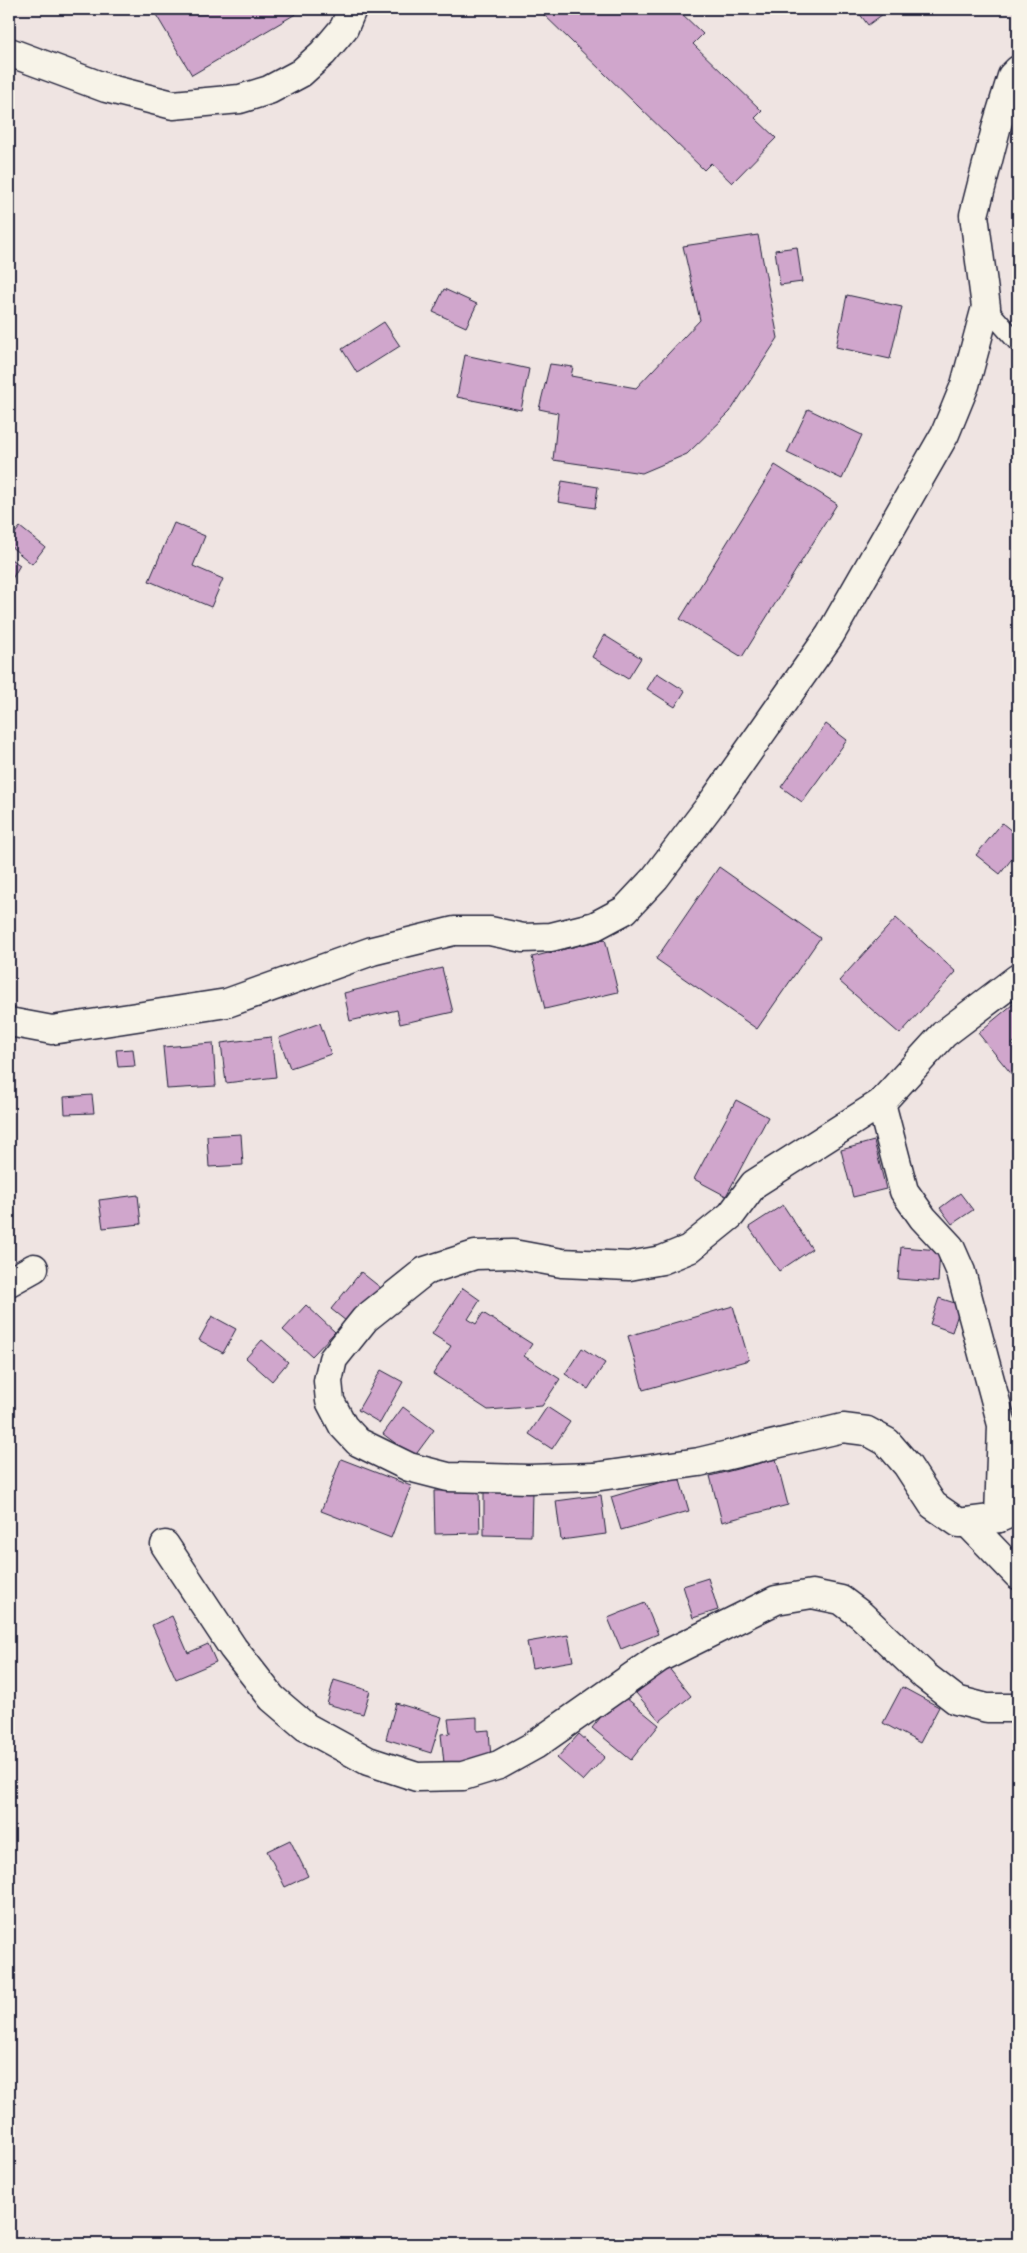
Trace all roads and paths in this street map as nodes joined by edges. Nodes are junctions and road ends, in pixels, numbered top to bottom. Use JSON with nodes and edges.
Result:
{"nodes":[{"id":1,"x":352,"y":9,"type":"edge"},
{"id":2,"x":9,"y":52,"type":"edge"},
{"id":3,"x":1018,"y":70,"type":"edge"},
{"id":4,"x":986,"y":307,"type":"junction"},
{"id":5,"x":1018,"y":343,"type":"edge"},
{"id":6,"x":1018,"y":978,"type":"edge"},
{"id":7,"x":9,"y":1022,"type":"edge"},
{"id":8,"x":881,"y":1103,"type":"junction"},
{"id":9,"x":34,"y":1268,"type":"dead end"},
{"id":10,"x":9,"y":1282,"type":"edge"},
{"id":11,"x":1009,"y":1514,"type":"edge"},
{"id":12,"x":967,"y":1522,"type":"junction"},
{"id":13,"x":165,"y":1545,"type":"dead end"},
{"id":14,"x":1018,"y":1575,"type":"edge"},
{"id":15,"x":1018,"y":1708,"type":"edge"}],
"edges":[{"from":1,"to":2,"type":"street"},
{"from":3,"to":4,"type":"street"},
{"from":4,"to":5,"type":"lane"},
{"from":4,"to":7,"type":"street"},
{"from":6,"to":8,"type":"street"},
{"from":8,"to":11,"type":"street"},
{"from":8,"to":12,"type":"street"},
{"from":9,"to":10,"type":"street"},
{"from":11,"to":12,"type":"street"},
{"from":12,"to":14,"type":"street"},
{"from":13,"to":15,"type":"street"}]}
